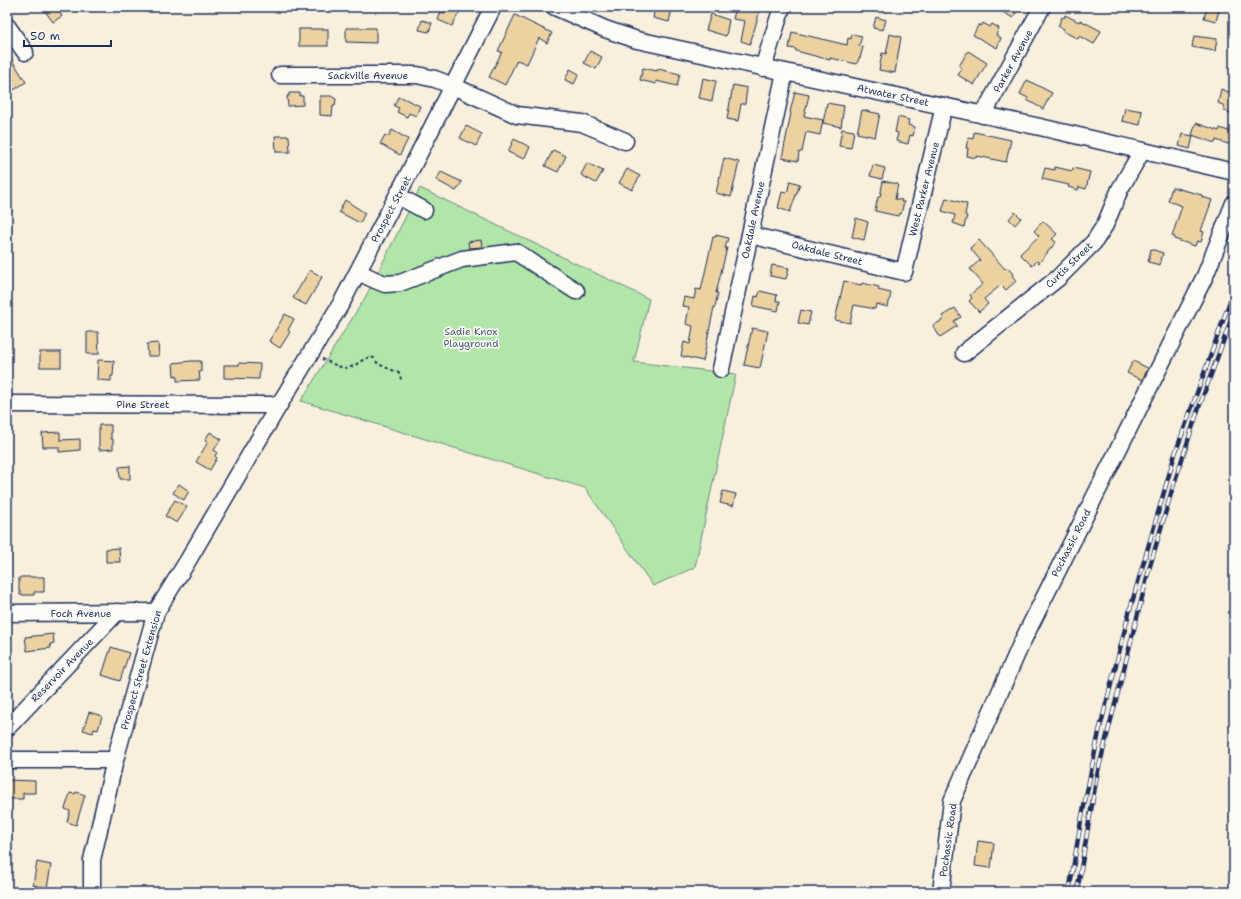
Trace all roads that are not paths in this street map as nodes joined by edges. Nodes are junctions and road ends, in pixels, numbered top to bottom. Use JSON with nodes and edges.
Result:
{"nodes":[{"id":1,"x":493,"y":7,"type":"edge"},
{"id":2,"x":555,"y":7,"type":"edge"},
{"id":3,"x":782,"y":7,"type":"edge"},
{"id":4,"x":1042,"y":7,"type":"edge"},
{"id":5,"x":7,"y":26,"type":"edge"},
{"id":6,"x":25,"y":52,"type":"dead end"},
{"id":7,"x":763,"y":68,"type":"junction"},
{"id":8,"x":785,"y":72,"type":"junction"},
{"id":9,"x":280,"y":75,"type":"dead end"},
{"id":10,"x":453,"y":86,"type":"junction"},
{"id":11,"x":944,"y":106,"type":"junction"},
{"id":12,"x":983,"y":115,"type":"junction"},
{"id":13,"x":625,"y":141,"type":"dead end"},
{"id":14,"x":1142,"y":151,"type":"junction"},
{"id":15,"x":1234,"y":172,"type":"edge"},
{"id":16,"x":398,"y":196,"type":"junction"},
{"id":17,"x":1234,"y":203,"type":"edge"},
{"id":18,"x":424,"y":210,"type":"dead end"},
{"id":19,"x":750,"y":234,"type":"junction"},
{"id":20,"x":358,"y":272,"type":"junction"},
{"id":21,"x":904,"y":272,"type":"joint"},
{"id":22,"x":576,"y":291,"type":"dead end"},
{"id":23,"x":964,"y":353,"type":"dead end"},
{"id":24,"x":721,"y":369,"type":"dead end"},
{"id":25,"x":7,"y":404,"type":"edge"},
{"id":26,"x":279,"y":405,"type":"junction"},
{"id":27,"x":117,"y":612,"type":"junction"},
{"id":28,"x":156,"y":612,"type":"junction"},
{"id":29,"x":7,"y":613,"type":"edge"},
{"id":30,"x":7,"y":728,"type":"edge"},
{"id":31,"x":7,"y":760,"type":"edge"},
{"id":32,"x":115,"y":760,"type":"junction"},
{"id":33,"x":92,"y":892,"type":"edge"},
{"id":34,"x":941,"y":892,"type":"edge"}],
"edges":[{"from":1,"to":10,"type":"street","name":"Prospect Street"},
{"from":2,"to":7,"type":"street","name":"Atwater Street"},
{"from":3,"to":7,"type":"street"},
{"from":4,"to":12,"type":"street","name":"Parker Avenue"},
{"from":5,"to":6,"type":"street"},
{"from":7,"to":8,"type":"street","name":"Atwater Street"},
{"from":8,"to":11,"type":"street","name":"Atwater Street"},
{"from":8,"to":19,"type":"street","name":"Oakdale Avenue"},
{"from":9,"to":10,"type":"street","name":"Sackville Avenue"},
{"from":10,"to":13,"type":"street","name":"Sackville Avenue"},
{"from":10,"to":16,"type":"street","name":"Prospect Street"},
{"from":11,"to":12,"type":"street","name":"Atwater Street"},
{"from":11,"to":21,"type":"street","name":"West Parker Avenue"},
{"from":12,"to":14,"type":"street","name":"Atwater Street"},
{"from":14,"to":15,"type":"street","name":"Atwater Street"},
{"from":14,"to":23,"type":"street","name":"Curtis Street"},
{"from":16,"to":18,"type":"street"},
{"from":16,"to":20,"type":"street","name":"Prospect Street"},
{"from":17,"to":34,"type":"street","name":"Pochassic Road"},
{"from":19,"to":21,"type":"street","name":"Oakdale Street"},
{"from":19,"to":24,"type":"street","name":"Oakdale Avenue"},
{"from":20,"to":22,"type":"street"},
{"from":20,"to":26,"type":"street","name":"Prospect Street"},
{"from":25,"to":26,"type":"street","name":"Pine Street"},
{"from":26,"to":28,"type":"street","name":"Prospect Street Extension"},
{"from":27,"to":28,"type":"street","name":"Foch Avenue"},
{"from":27,"to":29,"type":"street","name":"Foch Avenue"},
{"from":27,"to":30,"type":"street","name":"Reservoir Avenue"},
{"from":28,"to":32,"type":"street","name":"Prospect Street Extension"},
{"from":31,"to":32,"type":"street"},
{"from":32,"to":33,"type":"street","name":"Prospect Street Extension"}]}
